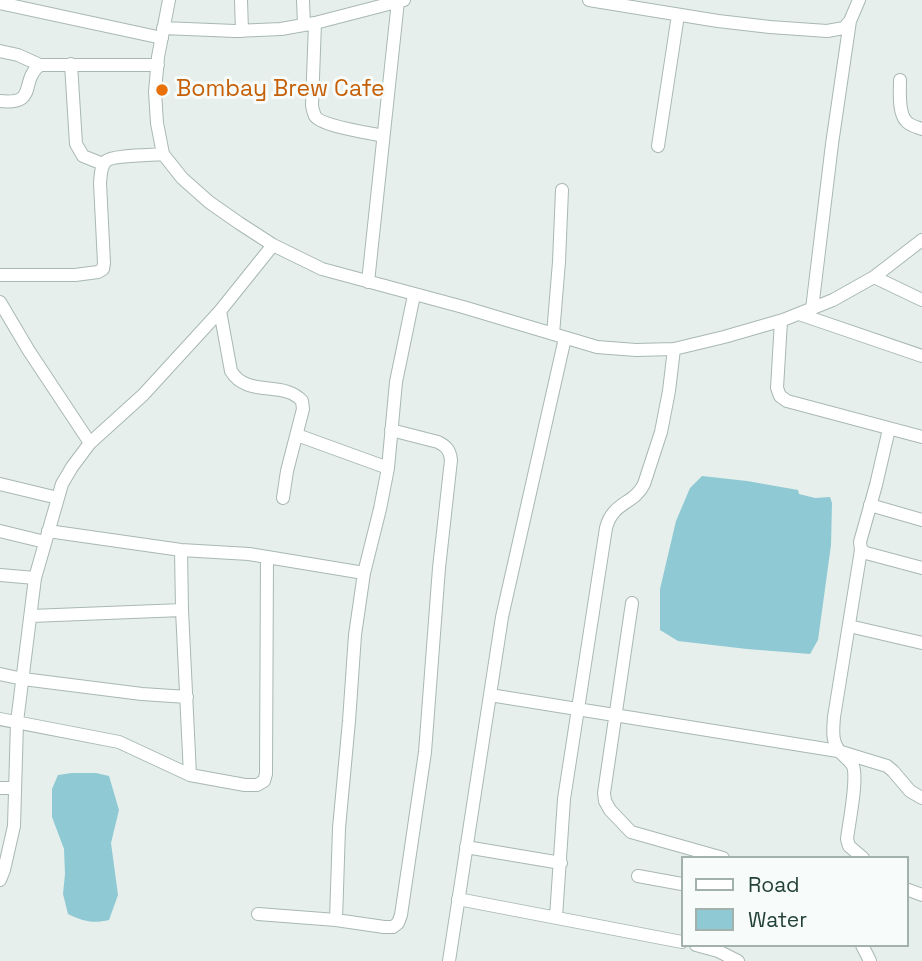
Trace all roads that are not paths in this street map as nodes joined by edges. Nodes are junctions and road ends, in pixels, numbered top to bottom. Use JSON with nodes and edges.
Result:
{"nodes":[{"id":1,"x":169,"y":0,"type":"edge"},
{"id":2,"x":241,"y":0,"type":"edge"},
{"id":3,"x":303,"y":0,"type":"edge"},
{"id":4,"x":589,"y":0,"type":"edge"},
{"id":5,"x":859,"y":0,"type":"edge"},
{"id":6,"x":401,"y":1,"type":"edge"},
{"id":7,"x":621,"y":3,"type":"edge"},
{"id":8,"x":0,"y":4,"type":"edge"},
{"id":9,"x":372,"y":4,"type":"edge"},
{"id":10,"x":678,"y":15,"type":"junction"},
{"id":11,"x":850,"y":21,"type":"junction"},
{"id":12,"x":310,"y":24,"type":"junction"},
{"id":13,"x":242,"y":31,"type":"junction"},
{"id":14,"x":163,"y":33,"type":"junction"},
{"id":15,"x":0,"y":51,"type":"edge"},
{"id":16,"x":71,"y":64,"type":"junction"},
{"id":17,"x":40,"y":65,"type":"junction"},
{"id":18,"x":158,"y":65,"type":"junction"},
{"id":19,"x":900,"y":80,"type":"dead end"},
{"id":20,"x":0,"y":101,"type":"edge"},
{"id":21,"x":922,"y":129,"type":"edge"},
{"id":22,"x":383,"y":136,"type":"junction"},
{"id":23,"x":658,"y":146,"type":"dead end"},
{"id":24,"x":163,"y":154,"type":"junction"},
{"id":25,"x":103,"y":164,"type":"junction"},
{"id":26,"x":562,"y":190,"type":"dead end"},
{"id":27,"x":922,"y":240,"type":"edge"},
{"id":28,"x":273,"y":245,"type":"junction"},
{"id":29,"x":0,"y":275,"type":"edge"},
{"id":30,"x":874,"y":277,"type":"junction"},
{"id":31,"x":368,"y":282,"type":"junction"},
{"id":32,"x":414,"y":295,"type":"junction"},
{"id":33,"x":922,"y":300,"type":"edge"},
{"id":34,"x":0,"y":302,"type":"edge"},
{"id":35,"x":812,"y":309,"type":"junction"},
{"id":36,"x":220,"y":311,"type":"junction"},
{"id":37,"x":799,"y":314,"type":"junction"},
{"id":38,"x":780,"y":321,"type":"junction"},
{"id":39,"x":559,"y":336,"type":"junction"},
{"id":40,"x":674,"y":349,"type":"junction"},
{"id":41,"x":922,"y":356,"type":"edge"},
{"id":42,"x":889,"y":429,"type":"junction"},
{"id":43,"x":391,"y":430,"type":"junction"},
{"id":44,"x":297,"y":435,"type":"junction"},
{"id":45,"x":922,"y":438,"type":"edge"},
{"id":46,"x":90,"y":443,"type":"junction"},
{"id":47,"x":388,"y":468,"type":"junction"},
{"id":48,"x":0,"y":484,"type":"edge"},
{"id":49,"x":58,"y":498,"type":"junction"},
{"id":50,"x":283,"y":498,"type":"dead end"},
{"id":51,"x":870,"y":505,"type":"junction"},
{"id":52,"x":922,"y":520,"type":"edge"},
{"id":53,"x":0,"y":531,"type":"edge"},
{"id":54,"x":47,"y":537,"type":"junction"},
{"id":55,"x":181,"y":550,"type":"junction"},
{"id":56,"x":861,"y":550,"type":"junction"},
{"id":57,"x":267,"y":557,"type":"junction"},
{"id":58,"x":922,"y":568,"type":"edge"},
{"id":59,"x":364,"y":573,"type":"junction"},
{"id":60,"x":0,"y":575,"type":"edge"},
{"id":61,"x":35,"y":578,"type":"junction"},
{"id":62,"x":632,"y":603,"type":"dead end"},
{"id":63,"x":182,"y":610,"type":"junction"},
{"id":64,"x":30,"y":616,"type":"junction"},
{"id":65,"x":849,"y":626,"type":"junction"},
{"id":66,"x":922,"y":643,"type":"edge"},
{"id":67,"x":0,"y":674,"type":"edge"},
{"id":68,"x":23,"y":679,"type":"junction"},
{"id":69,"x":490,"y":695,"type":"junction"},
{"id":70,"x":187,"y":697,"type":"junction"},
{"id":71,"x":578,"y":710,"type":"junction"},
{"id":72,"x":615,"y":715,"type":"junction"},
{"id":73,"x":0,"y":719,"type":"edge"},
{"id":74,"x":17,"y":722,"type":"junction"},
{"id":75,"x":838,"y":751,"type":"junction"},
{"id":76,"x":190,"y":775,"type":"junction"},
{"id":77,"x":0,"y":788,"type":"edge"},
{"id":78,"x":16,"y":788,"type":"junction"},
{"id":79,"x":922,"y":797,"type":"edge"},
{"id":80,"x":466,"y":847,"type":"junction"},
{"id":81,"x":715,"y":856,"type":"edge"},
{"id":82,"x":861,"y":856,"type":"edge"},
{"id":83,"x":561,"y":863,"type":"junction"},
{"id":84,"x":638,"y":876,"type":"dead end"},
{"id":85,"x":0,"y":880,"type":"edge"},
{"id":86,"x":680,"y":884,"type":"edge"},
{"id":87,"x":458,"y":899,"type":"junction"},
{"id":88,"x":258,"y":914,"type":"dead end"},
{"id":89,"x":556,"y":917,"type":"junction"},
{"id":90,"x":336,"y":920,"type":"junction"},
{"id":91,"x":680,"y":942,"type":"edge"},
{"id":92,"x":703,"y":947,"type":"edge"},
{"id":93,"x":449,"y":961,"type":"edge"},
{"id":94,"x":738,"y":961,"type":"edge"}],
"edges":[{"from":1,"to":14,"type":"street"},
{"from":2,"to":13,"type":"street"},
{"from":3,"to":12,"type":"street"},
{"from":4,"to":7,"type":"street"},
{"from":5,"to":11,"type":"street"},
{"from":6,"to":9,"type":"street"},
{"from":6,"to":22,"type":"street"},
{"from":7,"to":10,"type":"street"},
{"from":8,"to":14,"type":"street"},
{"from":9,"to":12,"type":"street"},
{"from":10,"to":11,"type":"street"},
{"from":10,"to":23,"type":"street"},
{"from":11,"to":35,"type":"street"},
{"from":12,"to":13,"type":"street"},
{"from":12,"to":22,"type":"street"},
{"from":13,"to":14,"type":"street"},
{"from":14,"to":18,"type":"street"},
{"from":15,"to":17,"type":"street"},
{"from":16,"to":17,"type":"street"},
{"from":16,"to":18,"type":"street"},
{"from":16,"to":25,"type":"street"},
{"from":17,"to":20,"type":"street"},
{"from":18,"to":24,"type":"street"},
{"from":19,"to":21,"type":"street"},
{"from":22,"to":31,"type":"street"},
{"from":24,"to":25,"type":"street"},
{"from":24,"to":28,"type":"street"},
{"from":25,"to":29,"type":"street"},
{"from":26,"to":39,"type":"street"},
{"from":27,"to":30,"type":"street"},
{"from":28,"to":31,"type":"street"},
{"from":28,"to":36,"type":"street"},
{"from":30,"to":33,"type":"street"},
{"from":30,"to":35,"type":"street"},
{"from":31,"to":32,"type":"street"},
{"from":32,"to":39,"type":"street"},
{"from":32,"to":43,"type":"street"},
{"from":34,"to":46,"type":"street"},
{"from":35,"to":37,"type":"street"},
{"from":36,"to":44,"type":"street"},
{"from":36,"to":46,"type":"street"},
{"from":37,"to":38,"type":"street"},
{"from":37,"to":41,"type":"street"},
{"from":38,"to":40,"type":"street"},
{"from":38,"to":42,"type":"street"},
{"from":39,"to":40,"type":"street"},
{"from":39,"to":69,"type":"street"},
{"from":40,"to":71,"type":"street"},
{"from":42,"to":45,"type":"street"},
{"from":42,"to":51,"type":"street"},
{"from":43,"to":47,"type":"street"},
{"from":43,"to":90,"type":"street"},
{"from":44,"to":47,"type":"street"},
{"from":44,"to":50,"type":"street"},
{"from":46,"to":49,"type":"street"},
{"from":47,"to":59,"type":"street"},
{"from":48,"to":49,"type":"street"},
{"from":49,"to":54,"type":"street"},
{"from":51,"to":52,"type":"street"},
{"from":51,"to":56,"type":"street"},
{"from":53,"to":54,"type":"street"},
{"from":54,"to":55,"type":"street"},
{"from":54,"to":61,"type":"street"},
{"from":55,"to":57,"type":"street"},
{"from":55,"to":63,"type":"street"},
{"from":56,"to":58,"type":"street"},
{"from":56,"to":65,"type":"street"},
{"from":57,"to":59,"type":"street"},
{"from":57,"to":76,"type":"street"},
{"from":59,"to":90,"type":"street"},
{"from":60,"to":61,"type":"street"},
{"from":61,"to":64,"type":"street"},
{"from":62,"to":72,"type":"street"},
{"from":63,"to":64,"type":"street"},
{"from":63,"to":70,"type":"street"},
{"from":64,"to":68,"type":"street"},
{"from":65,"to":66,"type":"street"},
{"from":65,"to":75,"type":"street"},
{"from":67,"to":68,"type":"street"},
{"from":68,"to":70,"type":"street"},
{"from":68,"to":74,"type":"street"},
{"from":69,"to":71,"type":"street"},
{"from":69,"to":80,"type":"street"},
{"from":70,"to":76,"type":"street"},
{"from":71,"to":72,"type":"street"},
{"from":71,"to":83,"type":"street"},
{"from":72,"to":75,"type":"street"},
{"from":72,"to":81,"type":"street"},
{"from":73,"to":74,"type":"street"},
{"from":74,"to":76,"type":"street"},
{"from":74,"to":78,"type":"street"},
{"from":75,"to":79,"type":"street"},
{"from":75,"to":82,"type":"street"},
{"from":77,"to":78,"type":"street"},
{"from":78,"to":85,"type":"street"},
{"from":80,"to":83,"type":"street"},
{"from":80,"to":87,"type":"street"},
{"from":83,"to":89,"type":"street"},
{"from":84,"to":86,"type":"street"},
{"from":87,"to":89,"type":"street"},
{"from":87,"to":93,"type":"street"},
{"from":88,"to":90,"type":"street"},
{"from":89,"to":91,"type":"street"},
{"from":92,"to":94,"type":"street"}]}
